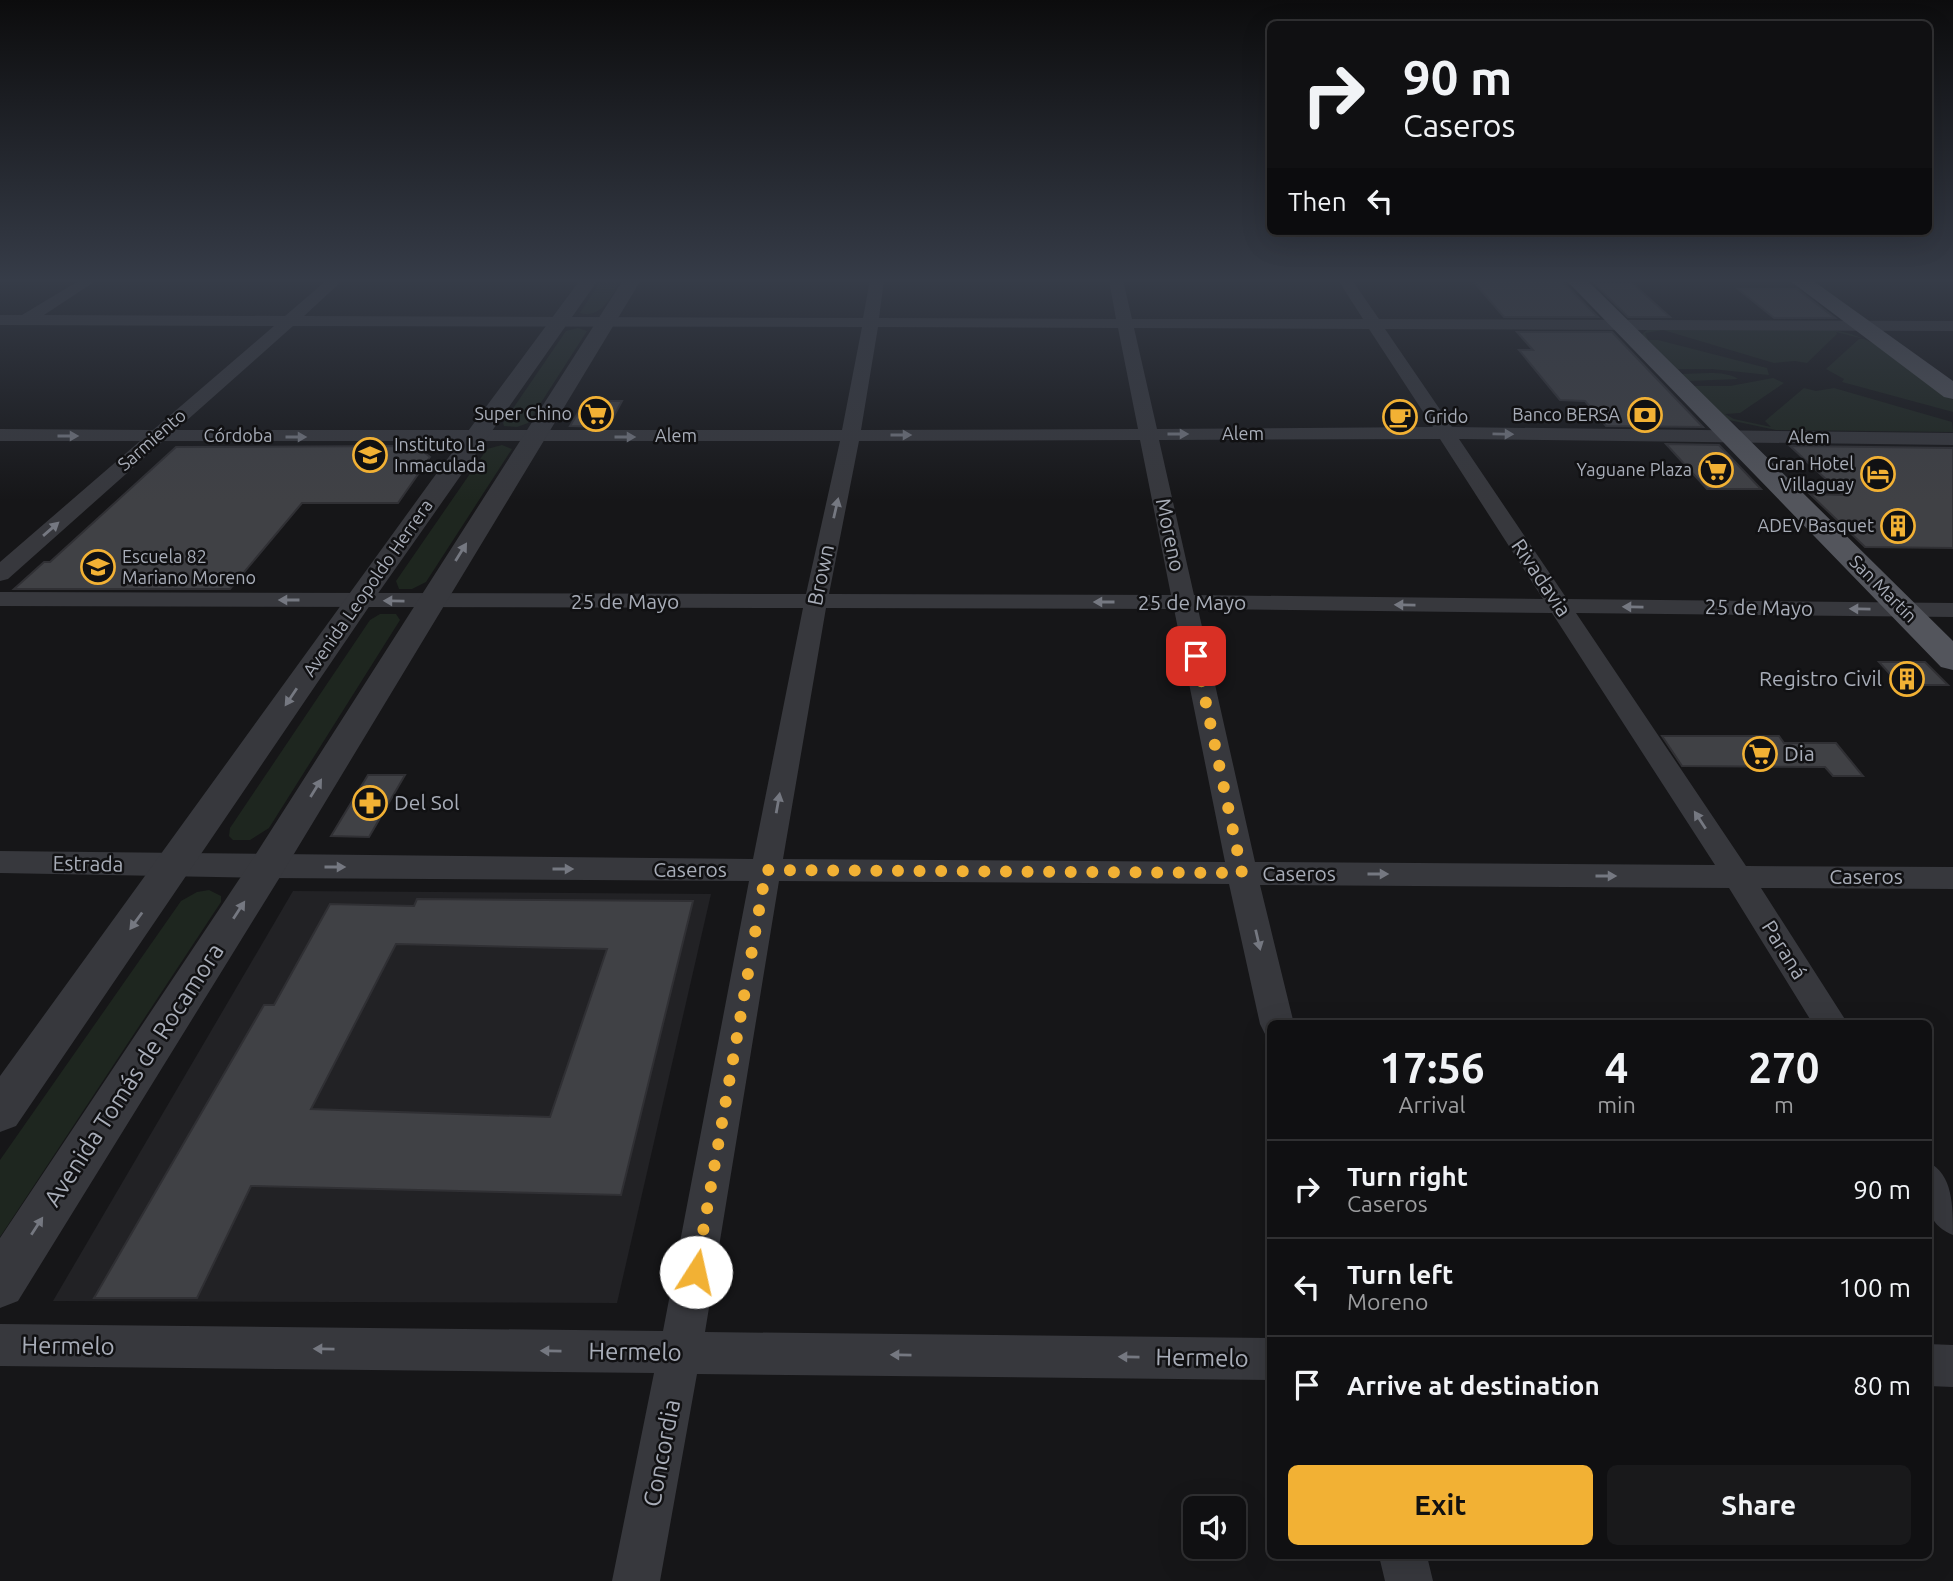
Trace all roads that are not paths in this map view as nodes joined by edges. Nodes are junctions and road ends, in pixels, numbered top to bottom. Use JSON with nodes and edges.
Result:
{"nodes":[{"id":1,"x":251,"y":354,"type":"edge"},
{"id":2,"x":535,"y":354,"type":"edge"},
{"id":3,"x":585,"y":354,"type":"edge"},
{"id":4,"x":866,"y":354,"type":"edge"},
{"id":5,"x":1131,"y":354,"type":"edge"},
{"id":6,"x":1393,"y":354,"type":"edge"},
{"id":7,"x":1650,"y":354,"type":"edge"},
{"id":8,"x":1900,"y":354,"type":"edge"},
{"id":9,"x":1953,"y":392,"type":"edge"},
{"id":10,"x":1443,"y":433,"type":"junction"},
{"id":11,"x":0,"y":435,"type":"edge"},
{"id":12,"x":852,"y":435,"type":"junction"},
{"id":13,"x":1149,"y":435,"type":"junction"},
{"id":14,"x":156,"y":436,"type":"junction"},
{"id":15,"x":1731,"y":436,"type":"junction"},
{"id":16,"x":476,"y":437,"type":"junction"},
{"id":17,"x":532,"y":437,"type":"junction"},
{"id":18,"x":1953,"y":439,"type":"edge"},
{"id":19,"x":0,"y":574,"type":"edge"},
{"id":20,"x":0,"y":599,"type":"edge"},
{"id":21,"x":357,"y":600,"type":"junction"},
{"id":22,"x":430,"y":602,"type":"junction"},
{"id":23,"x":815,"y":602,"type":"junction"},
{"id":24,"x":1184,"y":602,"type":"junction"},
{"id":25,"x":1560,"y":607,"type":"junction"},
{"id":26,"x":1903,"y":610,"type":"junction"},
{"id":27,"x":1953,"y":610,"type":"edge"},
{"id":28,"x":1953,"y":660,"type":"edge"},
{"id":29,"x":0,"y":862,"type":"edge"},
{"id":30,"x":176,"y":865,"type":"junction"},
{"id":31,"x":267,"y":867,"type":"junction"},
{"id":32,"x":766,"y":870,"type":"junction"},
{"id":33,"x":1242,"y":873,"type":"junction"},
{"id":34,"x":1738,"y":877,"type":"junction"},
{"id":35,"x":1953,"y":878,"type":"edge"},
{"id":36,"x":1276,"y":1020,"type":"edge"},
{"id":37,"x":1828,"y":1020,"type":"edge"},
{"id":38,"x":0,"y":1112,"type":"edge"},
{"id":39,"x":1932,"y":1185,"type":"edge"},
{"id":40,"x":1953,"y":1217,"type":"edge"},
{"id":41,"x":0,"y":1283,"type":"edge"},
{"id":42,"x":0,"y":1345,"type":"edge"},
{"id":43,"x":682,"y":1353,"type":"junction"},
{"id":44,"x":1267,"y":1359,"type":"edge"},
{"id":45,"x":1932,"y":1365,"type":"edge"},
{"id":46,"x":1953,"y":1366,"type":"edge"},
{"id":47,"x":1404,"y":1559,"type":"edge"},
{"id":48,"x":636,"y":1581,"type":"edge"},
{"id":49,"x":1409,"y":1581,"type":"edge"}],
"edges":[{"from":1,"to":14,"type":"street","name":"Sarmiento"},
{"from":2,"to":16,"type":"street","name":"Avenida Leopoldo Herrera"},
{"from":3,"to":17,"type":"street"},
{"from":4,"to":12,"type":"street","name":"Brown"},
{"from":5,"to":13,"type":"street","name":"Moreno"},
{"from":6,"to":10,"type":"street","name":"Rivadavia"},
{"from":7,"to":15,"type":"main road","name":"San Martín"},
{"from":8,"to":9,"type":"main road"},
{"from":13,"to":10,"type":"street","name":"Alem","one_way":true},
{"from":10,"to":15,"type":"street","name":"Alem","one_way":true},
{"from":10,"to":25,"type":"street","name":"Rivadavia"},
{"from":11,"to":14,"type":"street","name":"Córdoba","one_way":true},
{"from":12,"to":13,"type":"street","name":"Alem","one_way":true},
{"from":17,"to":12,"type":"street","name":"Alem","one_way":true},
{"from":23,"to":12,"type":"street","name":"Brown","one_way":true},
{"from":13,"to":24,"type":"street","name":"Moreno"},
{"from":14,"to":16,"type":"street","name":"Córdoba","one_way":true},
{"from":19,"to":14,"type":"street","name":"Sarmiento","one_way":true},
{"from":15,"to":18,"type":"street","name":"Alem"},
{"from":15,"to":26,"type":"main road","name":"San Martín"},
{"from":16,"to":17,"type":"street","name":"Alem"},
{"from":16,"to":21,"type":"street","name":"Avenida Leopoldo Herrera"},
{"from":22,"to":17,"type":"street","one_way":true},
{"from":21,"to":20,"type":"street","name":"25 de Mayo","one_way":true},
{"from":22,"to":21,"type":"street","name":"25 de Mayo","one_way":true},
{"from":21,"to":30,"type":"street","name":"Avenida Leopoldo Herrera","one_way":true},
{"from":22,"to":23,"type":"street","name":"25 de Mayo"},
{"from":31,"to":22,"type":"street","one_way":true},
{"from":24,"to":23,"type":"street","name":"25 de Mayo","one_way":true},
{"from":32,"to":23,"type":"street","name":"Brown","one_way":true},
{"from":25,"to":24,"type":"street","name":"25 de Mayo","one_way":true},
{"from":24,"to":33,"type":"street","name":"Moreno"},
{"from":26,"to":25,"type":"street","name":"25 de Mayo","one_way":true},
{"from":34,"to":25,"type":"street","name":"Rivadavia","one_way":true},
{"from":26,"to":27,"type":"street","name":"25 de Mayo"},
{"from":26,"to":28,"type":"main road","name":"San Martín"},
{"from":29,"to":30,"type":"street","name":"Estrada"},
{"from":30,"to":31,"type":"street","name":"Estrada"},
{"from":30,"to":38,"type":"street","one_way":true},
{"from":31,"to":32,"type":"street","name":"Caseros","one_way":true},
{"from":41,"to":31,"type":"street","name":"Avenida Tomás de Rocamora","one_way":true},
{"from":32,"to":33,"type":"street","name":"Caseros"},
{"from":32,"to":43,"type":"street","name":"Concordia"},
{"from":33,"to":34,"type":"street","name":"Caseros","one_way":true},
{"from":33,"to":36,"type":"street","name":"Moreno","one_way":true},
{"from":34,"to":35,"type":"street","name":"Caseros"},
{"from":34,"to":37,"type":"street","name":"Paraná"},
{"from":39,"to":40,"type":"street"},
{"from":43,"to":42,"type":"street","name":"Hermelo","one_way":true},
{"from":44,"to":43,"type":"street","name":"Hermelo","one_way":true},
{"from":43,"to":48,"type":"street","name":"Concordia"},
{"from":45,"to":46,"type":"street"},
{"from":47,"to":49,"type":"street"}]}
